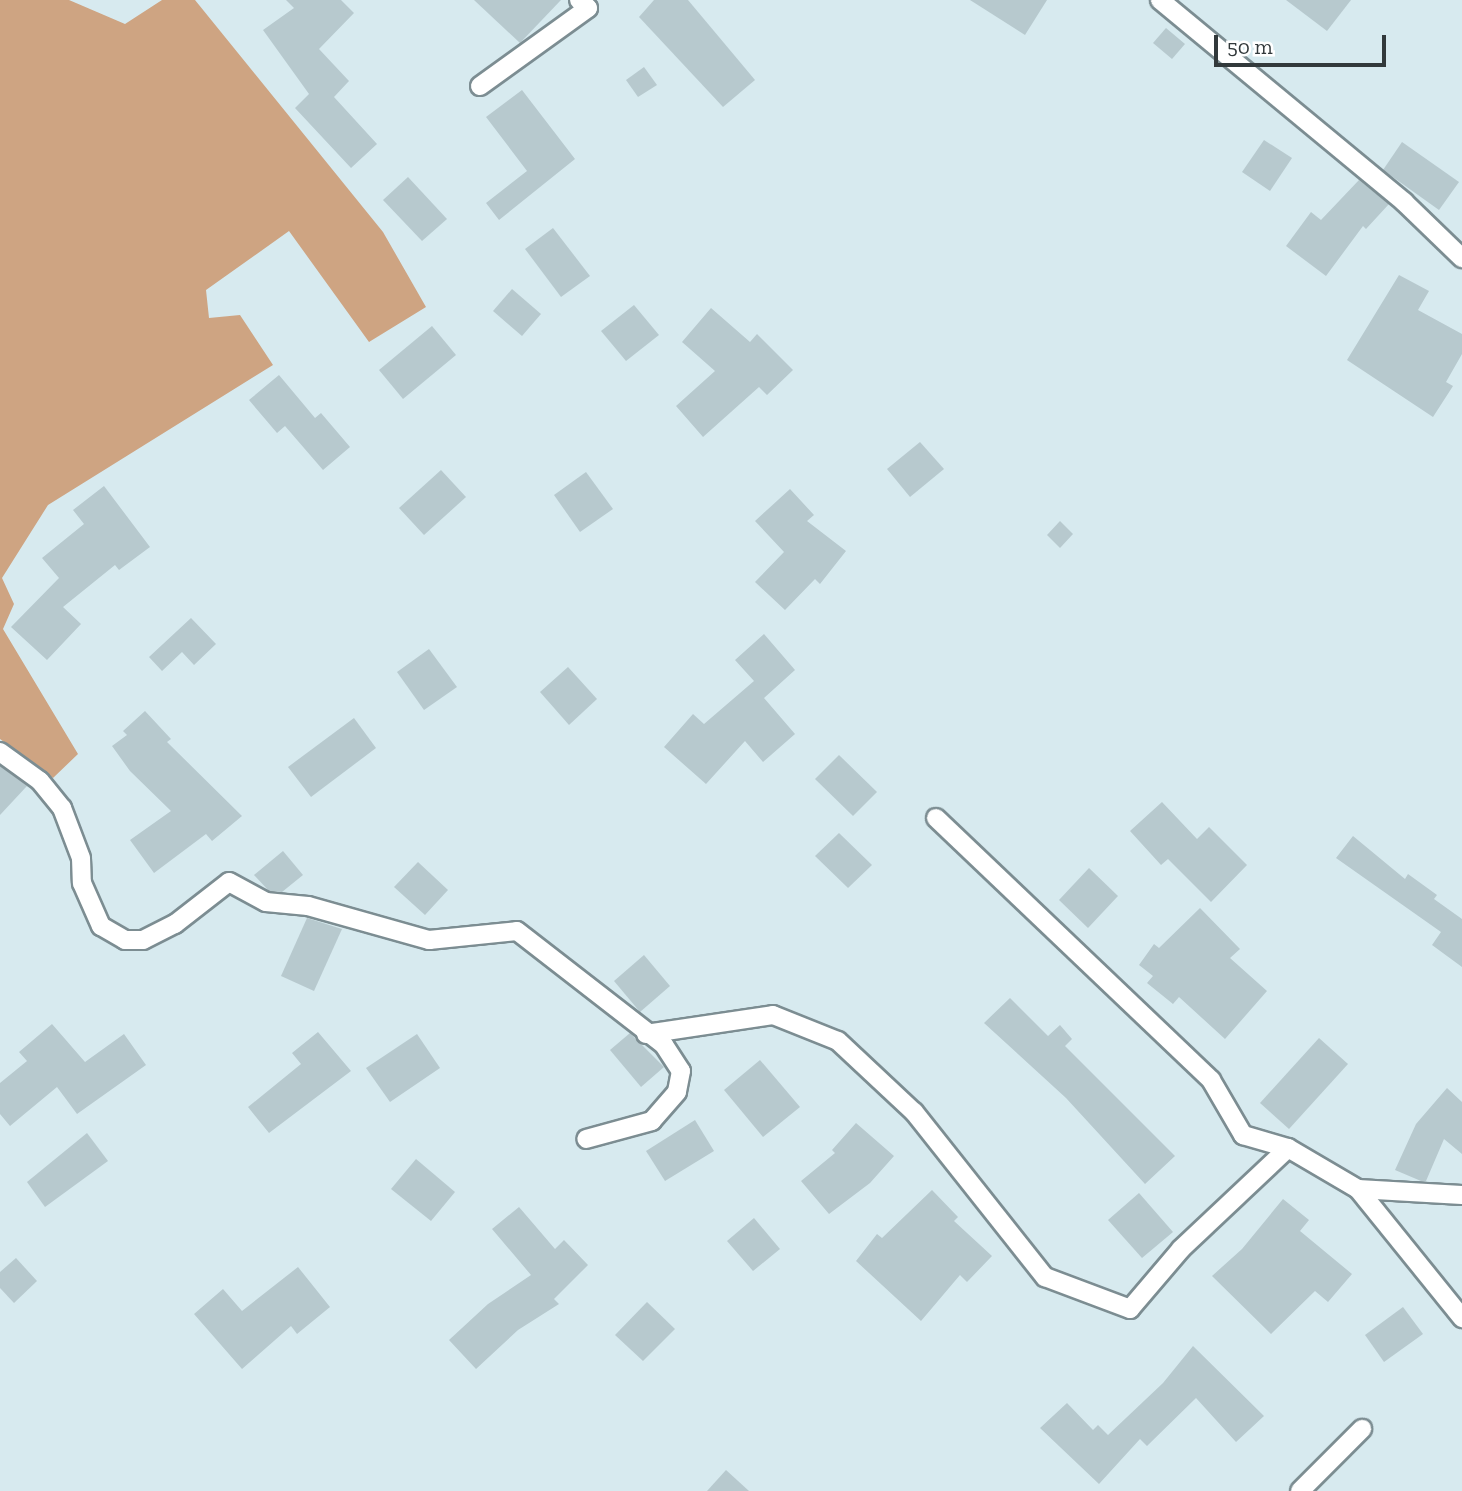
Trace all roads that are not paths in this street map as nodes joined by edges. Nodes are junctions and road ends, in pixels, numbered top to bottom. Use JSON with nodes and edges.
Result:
{"nodes":[{"id":1,"x":579,"y":0,"type":"edge"},
{"id":2,"x":1160,"y":0,"type":"edge"},
{"id":3,"x":480,"y":86,"type":"dead end"},
{"id":4,"x":1462,"y":258,"type":"edge"},
{"id":5,"x":0,"y":752,"type":"edge"},
{"id":6,"x":936,"y":818,"type":"dead end"},
{"id":7,"x":646,"y":1034,"type":"junction"},
{"id":8,"x":586,"y":1139,"type":"dead end"},
{"id":9,"x":1288,"y":1148,"type":"junction"},
{"id":10,"x":1358,"y":1189,"type":"junction"},
{"id":11,"x":1462,"y":1195,"type":"edge"},
{"id":12,"x":1462,"y":1318,"type":"edge"},
{"id":13,"x":1362,"y":1429,"type":"dead end"},
{"id":14,"x":1300,"y":1491,"type":"edge"}],
"edges":[{"from":1,"to":3,"type":"street"},
{"from":2,"to":4,"type":"street"},
{"from":5,"to":7,"type":"street"},
{"from":6,"to":9,"type":"street"},
{"from":7,"to":8,"type":"street"},
{"from":7,"to":9,"type":"street"},
{"from":9,"to":10,"type":"street"},
{"from":10,"to":11,"type":"street"},
{"from":10,"to":12,"type":"street"},
{"from":13,"to":14,"type":"street"}]}
